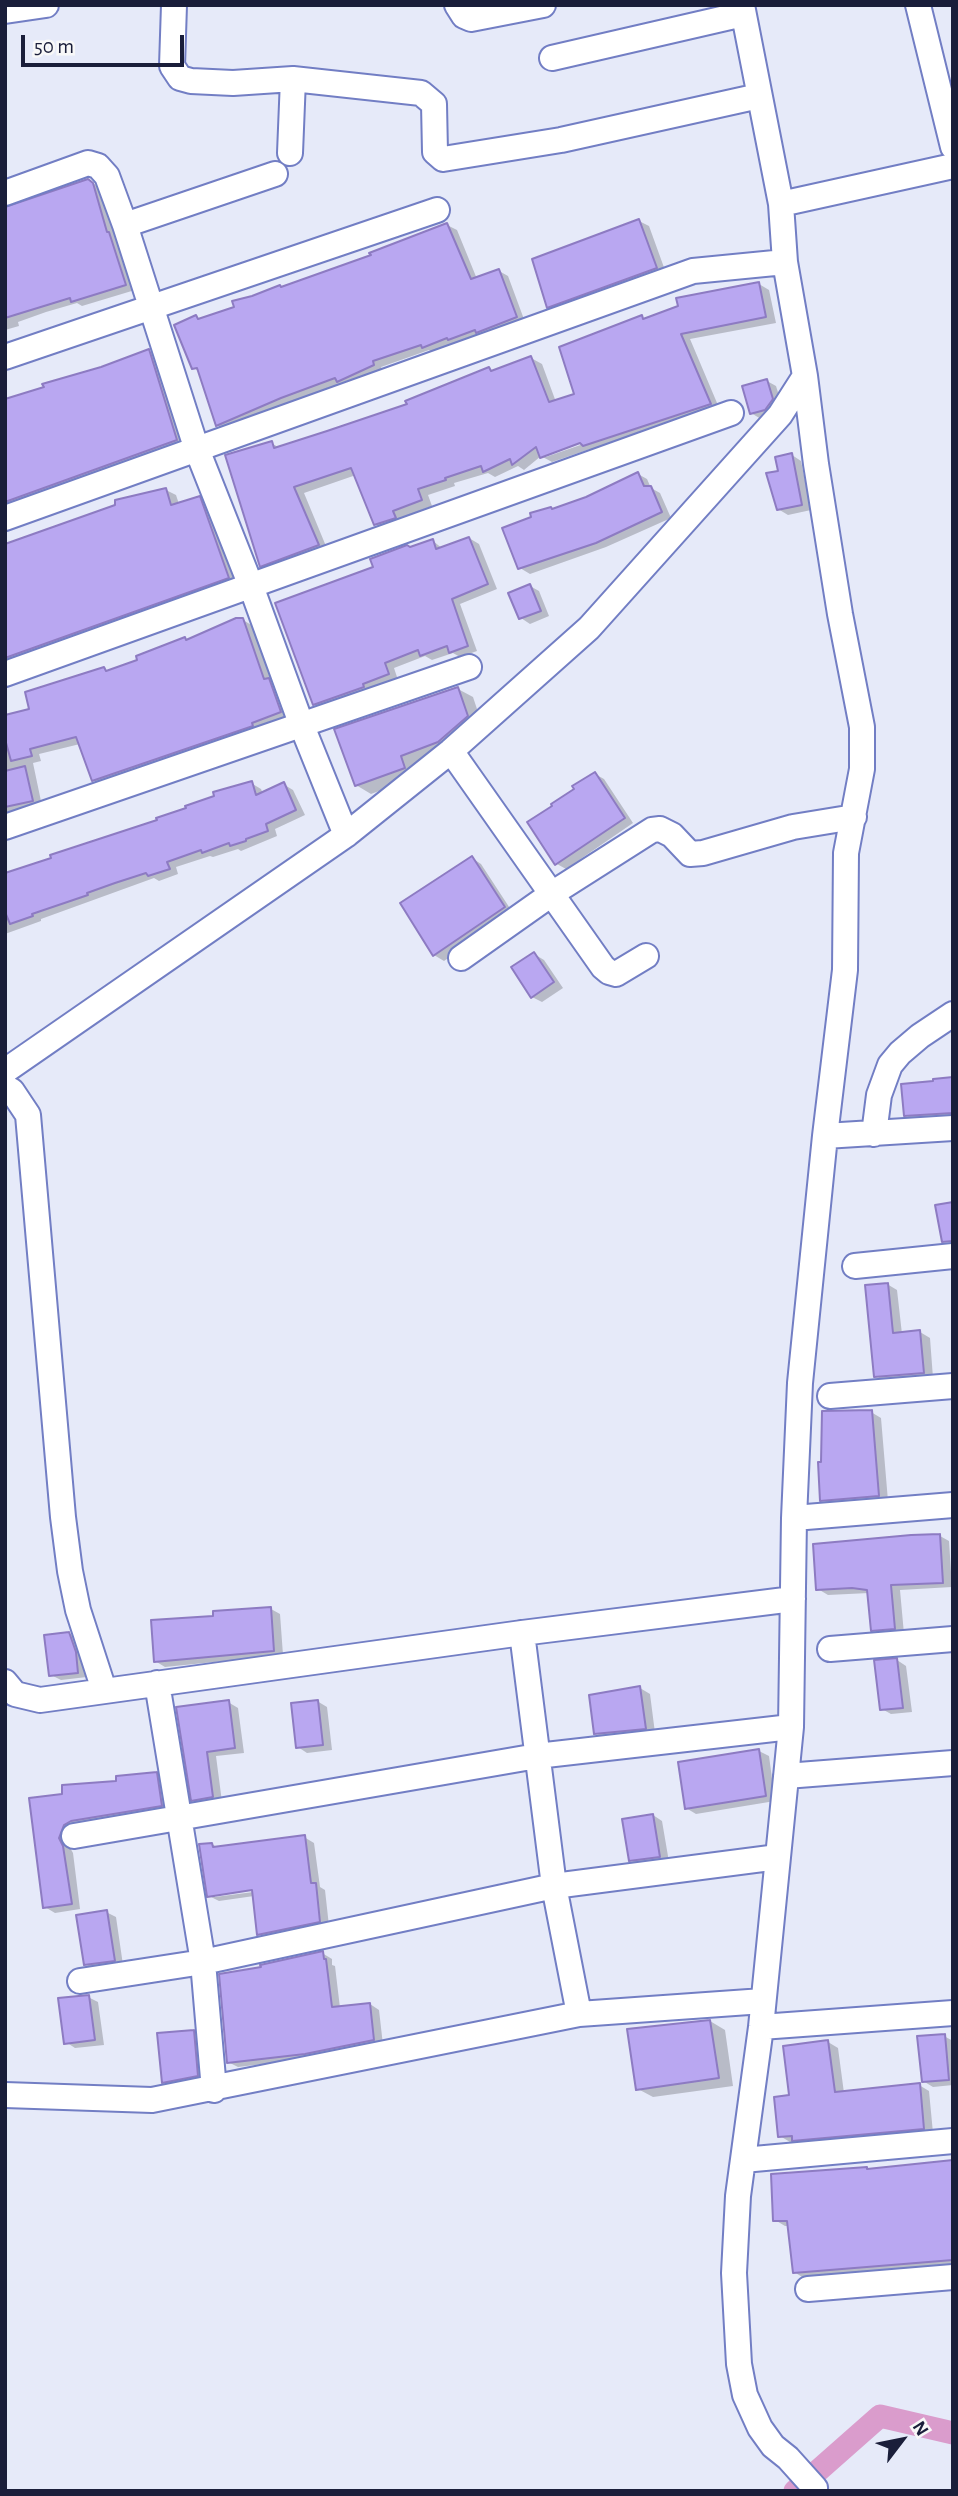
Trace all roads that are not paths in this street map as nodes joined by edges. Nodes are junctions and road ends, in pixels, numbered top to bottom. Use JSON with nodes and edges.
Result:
{"nodes":[{"id":1,"x":46,"y":5,"type":"edge"},
{"id":2,"x":174,"y":5,"type":"edge"},
{"id":3,"x":457,"y":5,"type":"edge"},
{"id":4,"x":543,"y":5,"type":"edge"},
{"id":5,"x":918,"y":5,"type":"edge"},
{"id":6,"x":743,"y":10,"type":"edge"},
{"id":7,"x":5,"y":11,"type":"edge"},
{"id":8,"x":552,"y":58,"type":"dead end"},
{"id":9,"x":293,"y":79,"type":"junction"},
{"id":10,"x":759,"y":96,"type":"junction"},
{"id":11,"x":953,"y":147,"type":"edge"},
{"id":12,"x":290,"y":153,"type":"dead end"},
{"id":13,"x":953,"y":166,"type":"edge"},
{"id":14,"x":275,"y":174,"type":"dead end"},
{"id":15,"x":5,"y":193,"type":"edge"},
{"id":16,"x":780,"y":204,"type":"junction"},
{"id":17,"x":437,"y":210,"type":"dead end"},
{"id":18,"x":125,"y":225,"type":"junction"},
{"id":19,"x":785,"y":262,"type":"junction"},
{"id":20,"x":151,"y":306,"type":"junction"},
{"id":21,"x":5,"y":358,"type":"edge"},
{"id":22,"x":805,"y":376,"type":"junction"},
{"id":23,"x":731,"y":413,"type":"dead end"},
{"id":24,"x":196,"y":447,"type":"junction"},
{"id":25,"x":5,"y":518,"type":"edge"},
{"id":26,"x":251,"y":586,"type":"junction"},
{"id":27,"x":469,"y":667,"type":"dead end"},
{"id":28,"x":5,"y":674,"type":"edge"},
{"id":29,"x":302,"y":726,"type":"junction"},
{"id":30,"x":451,"y":751,"type":"junction"},
{"id":31,"x":854,"y":817,"type":"junction"},
{"id":32,"x":5,"y":827,"type":"edge"},
{"id":33,"x":346,"y":835,"type":"junction"},
{"id":34,"x":554,"y":893,"type":"junction"},
{"id":35,"x":646,"y":956,"type":"dead end"},
{"id":36,"x":461,"y":958,"type":"dead end"},
{"id":37,"x":953,"y":1014,"type":"edge"},
{"id":38,"x":5,"y":1071,"type":"edge"},
{"id":39,"x":5,"y":1087,"type":"edge"},
{"id":40,"x":953,"y":1128,"type":"edge"},
{"id":41,"x":874,"y":1134,"type":"junction"},
{"id":42,"x":825,"y":1136,"type":"junction"},
{"id":43,"x":953,"y":1256,"type":"edge"},
{"id":44,"x":855,"y":1266,"type":"dead end"},
{"id":45,"x":953,"y":1386,"type":"edge"},
{"id":46,"x":830,"y":1396,"type":"dead end"},
{"id":47,"x":953,"y":1505,"type":"edge"},
{"id":48,"x":794,"y":1517,"type":"junction"},
{"id":49,"x":793,"y":1599,"type":"junction"},
{"id":50,"x":522,"y":1633,"type":"junction"},
{"id":51,"x":953,"y":1639,"type":"edge"},
{"id":52,"x":830,"y":1649,"type":"dead end"},
{"id":53,"x":157,"y":1683,"type":"junction"},
{"id":54,"x":7,"y":1686,"type":"edge"},
{"id":55,"x":104,"y":1690,"type":"junction"},
{"id":56,"x":791,"y":1727,"type":"junction"},
{"id":57,"x":537,"y":1756,"type":"junction"},
{"id":58,"x":953,"y":1763,"type":"edge"},
{"id":59,"x":786,"y":1776,"type":"junction"},
{"id":60,"x":180,"y":1817,"type":"junction"},
{"id":61,"x":74,"y":1836,"type":"dead end"},
{"id":62,"x":778,"y":1857,"type":"junction"},
{"id":63,"x":554,"y":1886,"type":"junction"},
{"id":64,"x":204,"y":1962,"type":"junction"},
{"id":65,"x":80,"y":1981,"type":"dead end"},
{"id":66,"x":763,"y":2001,"type":"junction"},
{"id":67,"x":953,"y":2013,"type":"edge"},
{"id":68,"x":579,"y":2014,"type":"junction"},
{"id":69,"x":761,"y":2027,"type":"junction"},
{"id":70,"x":214,"y":2090,"type":"junction"},
{"id":71,"x":5,"y":2095,"type":"edge"},
{"id":72,"x":953,"y":2141,"type":"edge"},
{"id":73,"x":743,"y":2160,"type":"junction"},
{"id":74,"x":953,"y":2277,"type":"edge"},
{"id":75,"x":808,"y":2289,"type":"dead end"},
{"id":76,"x":814,"y":2489,"type":"edge"}],
"edges":[{"from":1,"to":7,"type":"street"},
{"from":2,"to":9,"type":"street"},
{"from":3,"to":4,"type":"street"},
{"from":5,"to":11,"type":"street"},
{"from":6,"to":8,"type":"street"},
{"from":6,"to":10,"type":"street"},
{"from":9,"to":10,"type":"street"},
{"from":9,"to":12,"type":"street"},
{"from":10,"to":16,"type":"street"},
{"from":13,"to":16,"type":"street"},
{"from":14,"to":18,"type":"street"},
{"from":15,"to":18,"type":"street"},
{"from":16,"to":19,"type":"street"},
{"from":17,"to":20,"type":"street"},
{"from":18,"to":20,"type":"street"},
{"from":19,"to":22,"type":"street"},
{"from":19,"to":24,"type":"street"},
{"from":20,"to":21,"type":"street"},
{"from":20,"to":24,"type":"street"},
{"from":22,"to":30,"type":"street"},
{"from":22,"to":31,"type":"street"},
{"from":23,"to":26,"type":"street"},
{"from":24,"to":25,"type":"street"},
{"from":24,"to":26,"type":"street"},
{"from":26,"to":28,"type":"street"},
{"from":26,"to":29,"type":"street"},
{"from":27,"to":29,"type":"street"},
{"from":29,"to":32,"type":"street"},
{"from":29,"to":33,"type":"street"},
{"from":30,"to":33,"type":"street"},
{"from":30,"to":34,"type":"street"},
{"from":31,"to":34,"type":"street"},
{"from":31,"to":42,"type":"street"},
{"from":33,"to":38,"type":"street"},
{"from":34,"to":35,"type":"street"},
{"from":34,"to":36,"type":"street"},
{"from":37,"to":41,"type":"street"},
{"from":39,"to":55,"type":"street"},
{"from":40,"to":41,"type":"street"},
{"from":41,"to":42,"type":"street"},
{"from":42,"to":48,"type":"street"},
{"from":43,"to":44,"type":"street"},
{"from":45,"to":46,"type":"street"},
{"from":47,"to":48,"type":"street"},
{"from":48,"to":49,"type":"street"},
{"from":49,"to":50,"type":"street"},
{"from":49,"to":56,"type":"street"},
{"from":50,"to":53,"type":"street"},
{"from":50,"to":57,"type":"street"},
{"from":51,"to":52,"type":"street"},
{"from":53,"to":55,"type":"street"},
{"from":53,"to":60,"type":"street"},
{"from":54,"to":55,"type":"street"},
{"from":56,"to":57,"type":"street"},
{"from":56,"to":59,"type":"street"},
{"from":57,"to":60,"type":"street"},
{"from":57,"to":63,"type":"street"},
{"from":58,"to":59,"type":"street"},
{"from":59,"to":62,"type":"street"},
{"from":60,"to":61,"type":"street"},
{"from":60,"to":64,"type":"street"},
{"from":62,"to":63,"type":"street"},
{"from":62,"to":66,"type":"street"},
{"from":63,"to":64,"type":"street"},
{"from":63,"to":68,"type":"street"},
{"from":64,"to":65,"type":"street"},
{"from":64,"to":70,"type":"street"},
{"from":66,"to":68,"type":"street"},
{"from":66,"to":69,"type":"street"},
{"from":67,"to":69,"type":"street"},
{"from":68,"to":70,"type":"street"},
{"from":69,"to":73,"type":"street"},
{"from":70,"to":71,"type":"street"},
{"from":72,"to":73,"type":"street"},
{"from":73,"to":76,"type":"street"},
{"from":74,"to":75,"type":"street"}]}
